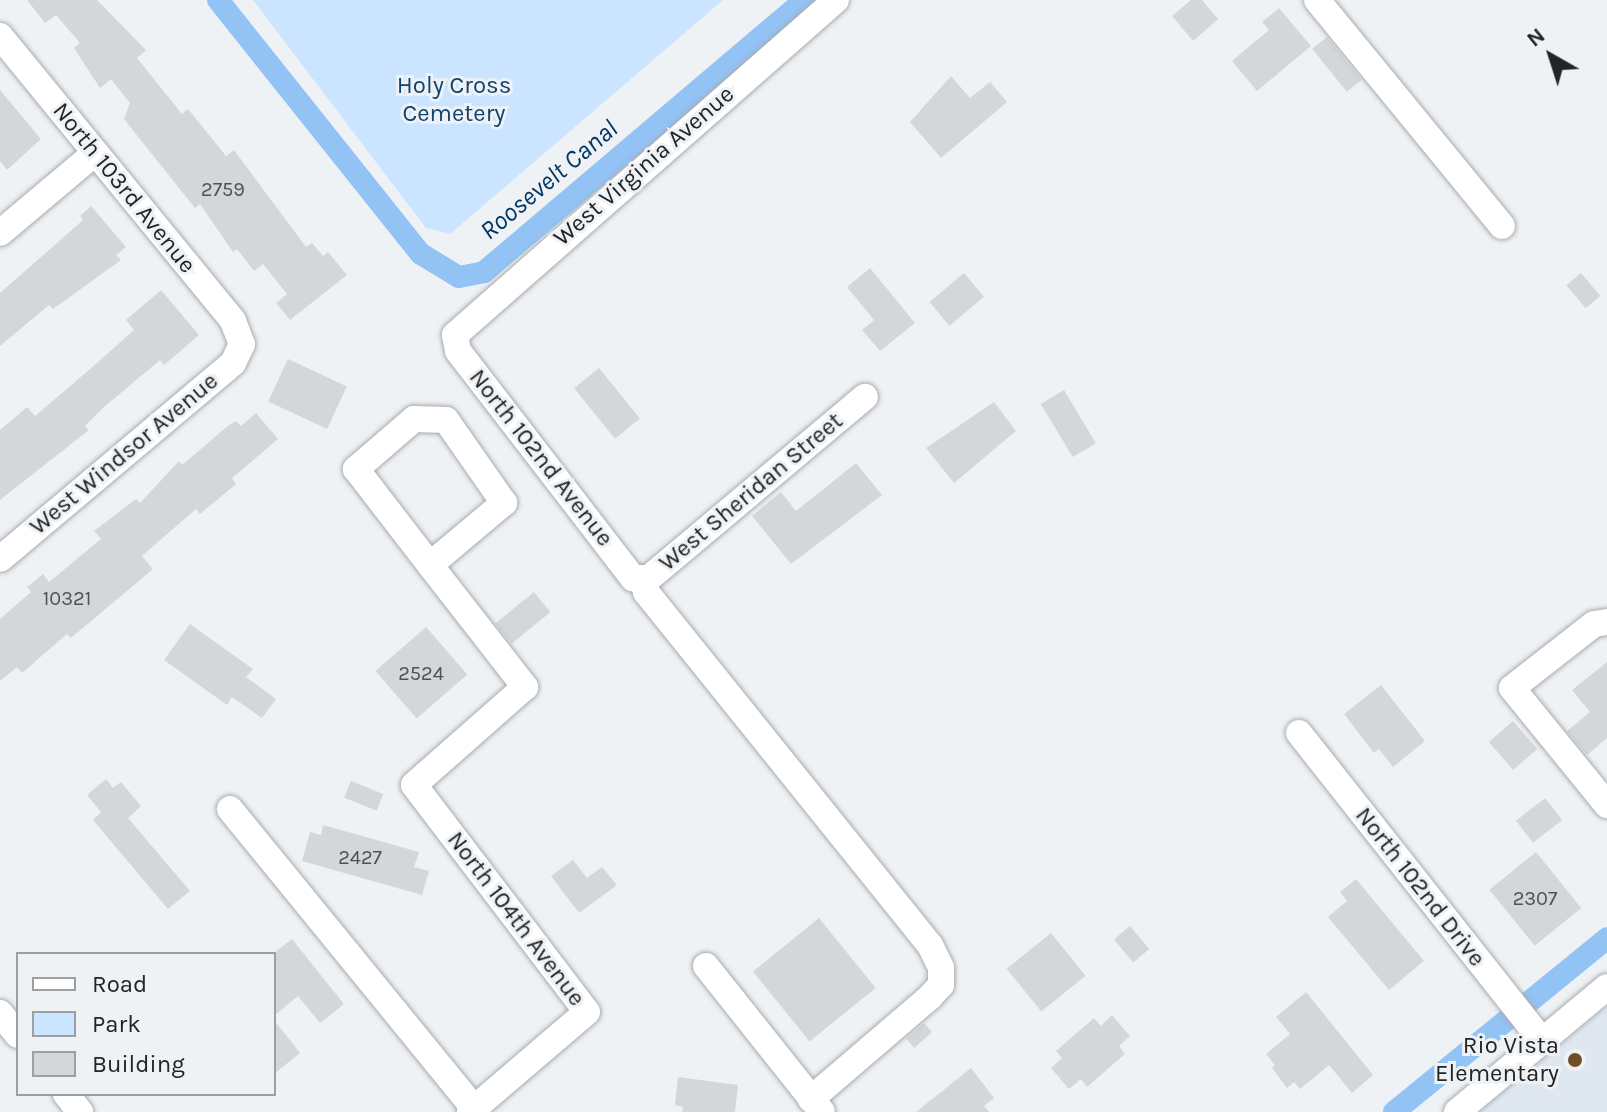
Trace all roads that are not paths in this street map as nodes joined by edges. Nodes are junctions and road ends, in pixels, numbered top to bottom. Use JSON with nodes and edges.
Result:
{"nodes":[{"id":1,"x":836,"y":0,"type":"edge"},
{"id":2,"x":1317,"y":0,"type":"edge"},
{"id":3,"x":0,"y":36,"type":"edge"},
{"id":4,"x":95,"y":153,"type":"junction"},
{"id":5,"x":1502,"y":226,"type":"dead end"},
{"id":6,"x":0,"y":233,"type":"edge"},
{"id":7,"x":455,"y":335,"type":"joint"},
{"id":8,"x":242,"y":344,"type":"joint"},
{"id":9,"x":865,"y":397,"type":"dead end"},
{"id":10,"x":0,"y":559,"type":"edge"},
{"id":11,"x":430,"y":565,"type":"junction"},
{"id":12,"x":638,"y":578,"type":"junction"},
{"id":13,"x":1607,"y":622,"type":"edge"},
{"id":14,"x":1299,"y":733,"type":"dead end"},
{"id":15,"x":1607,"y":805,"type":"edge"},
{"id":16,"x":230,"y":809,"type":"dead end"},
{"id":17,"x":706,"y":966,"type":"dead end"},
{"id":18,"x":1607,"y":987,"type":"edge"},
{"id":19,"x":0,"y":1013,"type":"edge"},
{"id":20,"x":16,"y":1033,"type":"edge"},
{"id":21,"x":1542,"y":1041,"type":"junction"},
{"id":22,"x":68,"y":1096,"type":"edge"},
{"id":23,"x":816,"y":1105,"type":"edge"},
{"id":24,"x":472,"y":1110,"type":"edge"},
{"id":25,"x":80,"y":1112,"type":"edge"},
{"id":26,"x":1457,"y":1112,"type":"edge"}],
"edges":[{"from":1,"to":7,"type":"street","name":"West Virginia Avenue"},
{"from":2,"to":5,"type":"street"},
{"from":3,"to":4,"type":"street","name":"North 103rd Avenue"},
{"from":4,"to":6,"type":"street"},
{"from":4,"to":8,"type":"street","name":"North 103rd Avenue"},
{"from":7,"to":12,"type":"street","name":"North 102nd Avenue"},
{"from":8,"to":10,"type":"street","name":"West Windsor Avenue"},
{"from":9,"to":12,"type":"street","name":"West Sheridan Street"},
{"from":11,"to":11,"type":"street"},
{"from":11,"to":24,"type":"street","name":"North 104th Avenue"},
{"from":12,"to":23,"type":"street","name":"North 102nd Avenue"},
{"from":13,"to":15,"type":"street"},
{"from":14,"to":21,"type":"street","name":"North 102nd Drive"},
{"from":16,"to":24,"type":"street","name":"North 104th Avenue"},
{"from":17,"to":23,"type":"street"},
{"from":18,"to":21,"type":"street"},
{"from":19,"to":20,"type":"street"},
{"from":21,"to":26,"type":"street"},
{"from":22,"to":25,"type":"street"}]}
